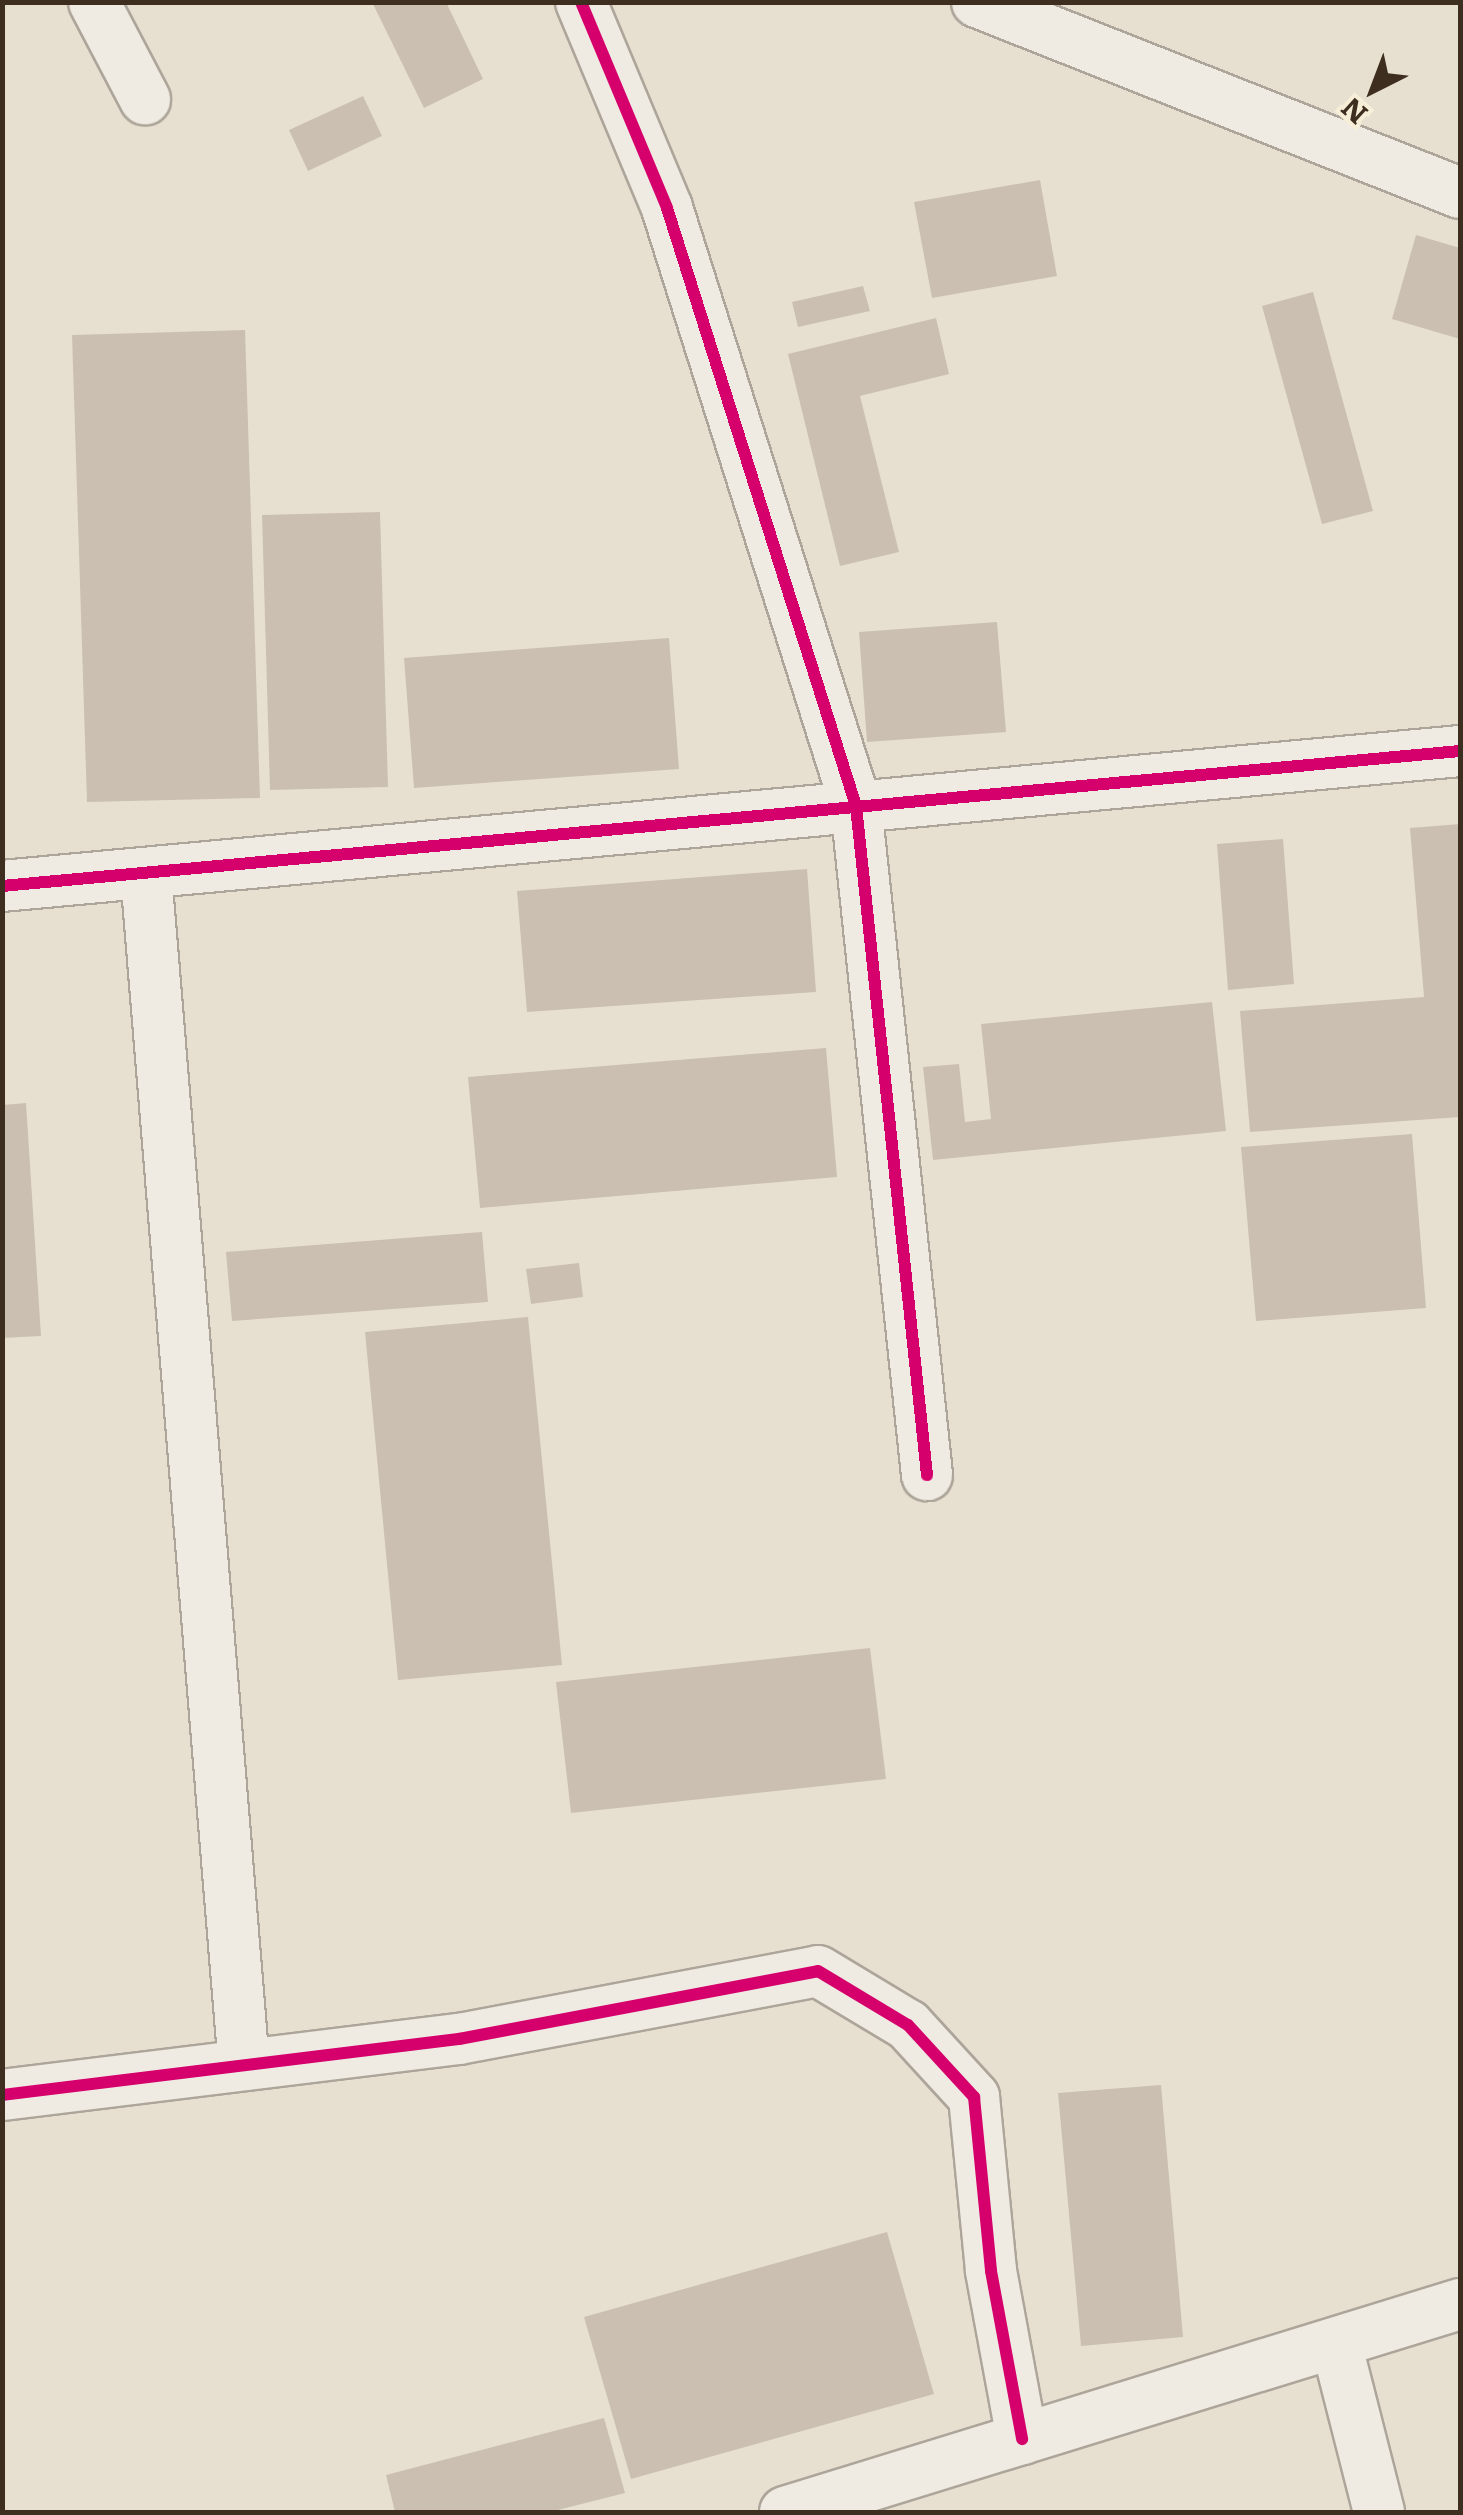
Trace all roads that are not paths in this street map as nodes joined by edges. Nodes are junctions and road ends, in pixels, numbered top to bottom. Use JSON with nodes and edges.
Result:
{"nodes":[{"id":1,"x":94,"y":2,"type":"edge"},
{"id":2,"x":581,"y":2,"type":"edge"},
{"id":3,"x":978,"y":2,"type":"edge"},
{"id":4,"x":145,"y":99,"type":"dead end"},
{"id":5,"x":1460,"y":193,"type":"edge"},
{"id":6,"x":1460,"y":751,"type":"edge"},
{"id":7,"x":856,"y":806,"type":"junction"},
{"id":8,"x":146,"y":874,"type":"junction"},
{"id":9,"x":2,"y":886,"type":"edge"},
{"id":10,"x":928,"y":1475,"type":"dead end"},
{"id":11,"x":244,"y":2065,"type":"junction"},
{"id":12,"x":2,"y":2095,"type":"edge"},
{"id":13,"x":1460,"y":2304,"type":"edge"},
{"id":14,"x":1336,"y":2342,"type":"junction"},
{"id":15,"x":1022,"y":2439,"type":"junction"},
{"id":16,"x":785,"y":2512,"type":"edge"},
{"id":17,"x":1379,"y":2512,"type":"edge"}],
"edges":[{"from":1,"to":4,"type":"street"},
{"from":2,"to":7,"type":"street"},
{"from":3,"to":5,"type":"street"},
{"from":6,"to":7,"type":"street"},
{"from":7,"to":8,"type":"street"},
{"from":7,"to":10,"type":"street"},
{"from":8,"to":9,"type":"street"},
{"from":8,"to":11,"type":"street"},
{"from":11,"to":12,"type":"street"},
{"from":11,"to":15,"type":"street"},
{"from":13,"to":14,"type":"street"},
{"from":14,"to":15,"type":"street"},
{"from":14,"to":17,"type":"street"},
{"from":15,"to":16,"type":"street"}]}
